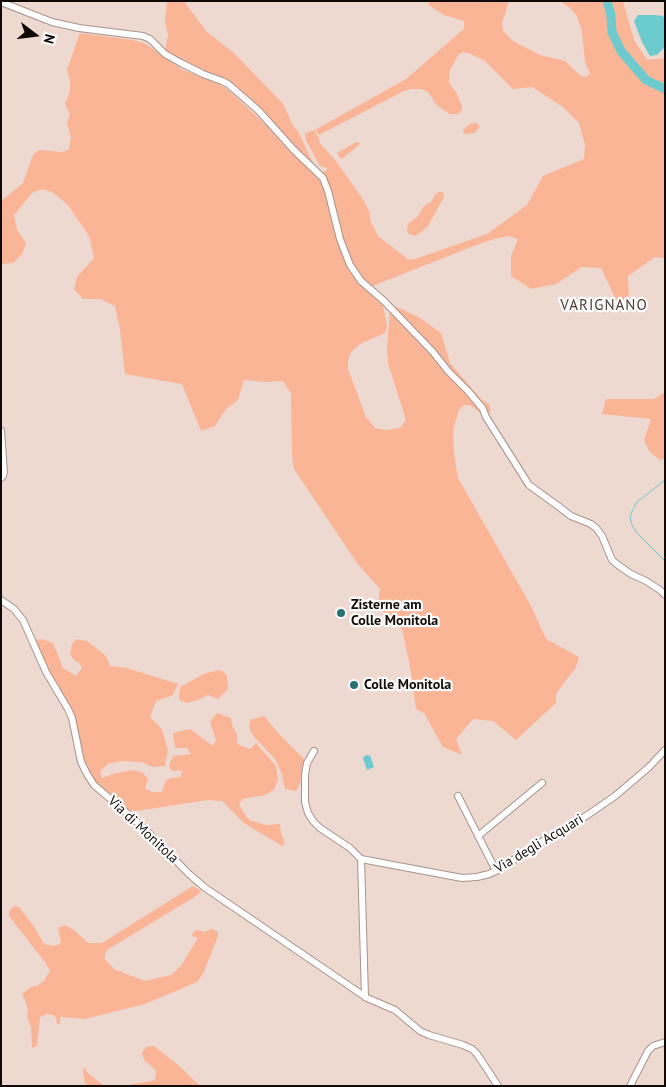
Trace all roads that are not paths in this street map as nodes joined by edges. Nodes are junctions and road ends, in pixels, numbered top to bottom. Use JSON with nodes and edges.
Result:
{"nodes":[{"id":1,"x":1,"y":2,"type":"edge"},
{"id":2,"x":1,"y":431,"type":"edge"},
{"id":3,"x":1,"y":478,"type":"edge"},
{"id":4,"x":665,"y":595,"type":"edge"},
{"id":5,"x":1,"y":600,"type":"edge"},
{"id":6,"x":665,"y":750,"type":"edge"},
{"id":7,"x":314,"y":751,"type":"dead end"},
{"id":8,"x":542,"y":783,"type":"dead end"},
{"id":9,"x":458,"y":796,"type":"dead end"},
{"id":10,"x":478,"y":836,"type":"junction"},
{"id":11,"x":361,"y":859,"type":"junction"},
{"id":12,"x":496,"y":871,"type":"junction"},
{"id":13,"x":365,"y":997,"type":"junction"},
{"id":14,"x":665,"y":1042,"type":"edge"},
{"id":15,"x":498,"y":1086,"type":"edge"},
{"id":16,"x":630,"y":1086,"type":"edge"}],
"edges":[{"from":1,"to":4,"type":"street"},
{"from":2,"to":3,"type":"street"},
{"from":5,"to":13,"type":"street","name":"Via di Monitola"},
{"from":6,"to":12,"type":"street","name":"Via degli Acquari"},
{"from":7,"to":11,"type":"street"},
{"from":8,"to":10,"type":"street"},
{"from":9,"to":10,"type":"street"},
{"from":10,"to":12,"type":"street"},
{"from":11,"to":12,"type":"street","name":"Via degli Acquari"},
{"from":11,"to":13,"type":"street"},
{"from":13,"to":15,"type":"street","name":"Via di Monitola"},
{"from":14,"to":16,"type":"street"}]}
